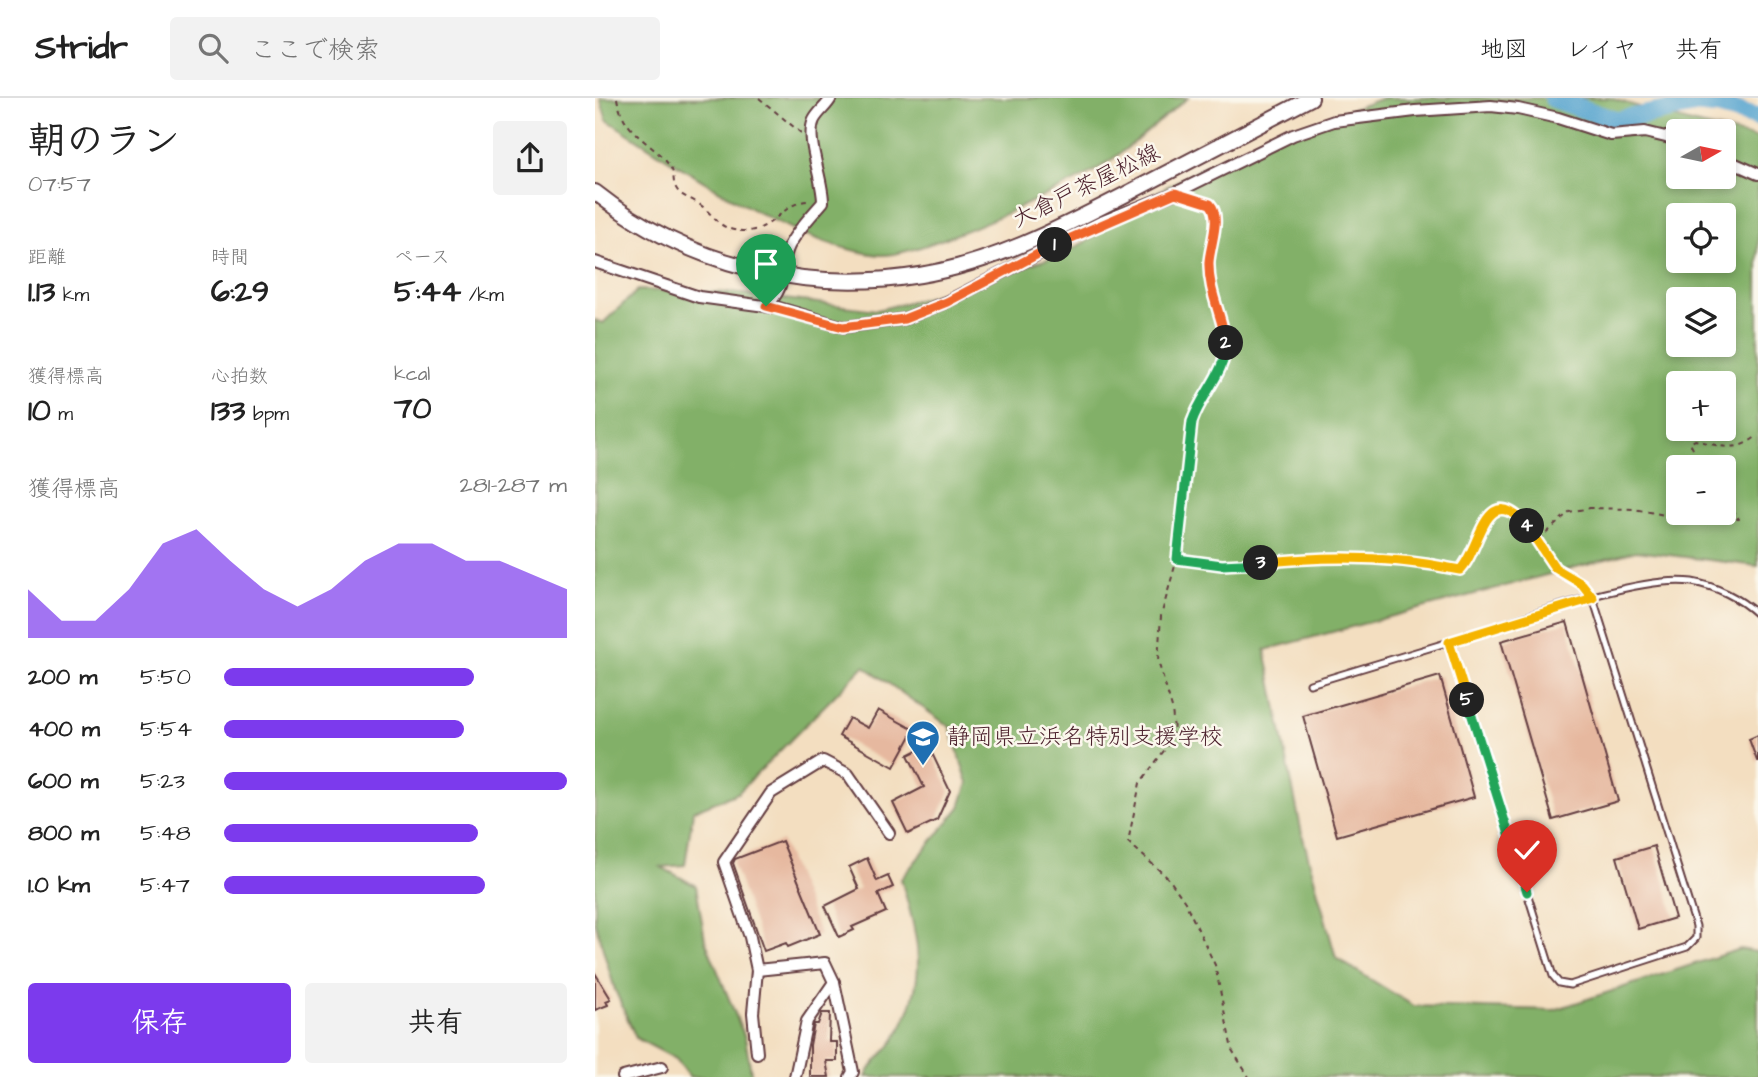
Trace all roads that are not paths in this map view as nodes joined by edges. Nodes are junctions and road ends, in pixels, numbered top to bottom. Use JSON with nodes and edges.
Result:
{"nodes":[{"id":1,"x":831,"y":98,"type":"edge"},
{"id":2,"x":1311,"y":98,"type":"edge"},
{"id":3,"x":1666,"y":137,"type":"edge"},
{"id":4,"x":1736,"y":164,"type":"edge"},
{"id":5,"x":1758,"y":174,"type":"edge"},
{"id":6,"x":595,"y":192,"type":"edge"},
{"id":7,"x":595,"y":262,"type":"edge"},
{"id":8,"x":783,"y":275,"type":"junction"},
{"id":9,"x":766,"y":306,"type":"junction"},
{"id":10,"x":1593,"y":598,"type":"junction"},
{"id":11,"x":1758,"y":614,"type":"edge"},
{"id":12,"x":1449,"y":642,"type":"junction"},
{"id":13,"x":1310,"y":684,"type":"dead end"},
{"id":14,"x":889,"y":833,"type":"dead end"},
{"id":15,"x":757,"y":970,"type":"junction"},
{"id":16,"x":834,"y":982,"type":"junction"},
{"id":17,"x":757,"y":1053,"type":"dead end"},
{"id":18,"x":662,"y":1067,"type":"dead end"},
{"id":19,"x":623,"y":1077,"type":"edge"},
{"id":20,"x":795,"y":1077,"type":"edge"},
{"id":21,"x":849,"y":1077,"type":"edge"}],
"edges":[{"from":1,"to":8,"type":"street"},
{"from":2,"to":8,"type":"street","name":"大倉戸茶屋松線"},
{"from":3,"to":9,"type":"street"},
{"from":4,"to":5,"type":"street"},
{"from":6,"to":8,"type":"street","name":"大倉戸茶屋松線"},
{"from":7,"to":9,"type":"street"},
{"from":8,"to":9,"type":"street"},
{"from":10,"to":11,"type":"lane"},
{"from":10,"to":12,"type":"lane"},
{"from":10,"to":12,"type":"lane"},
{"from":12,"to":13,"type":"lane"},
{"from":14,"to":15,"type":"street"},
{"from":15,"to":16,"type":"street"},
{"from":15,"to":17,"type":"street"},
{"from":16,"to":20,"type":"street"},
{"from":16,"to":21,"type":"street"},
{"from":18,"to":19,"type":"street"}]}
